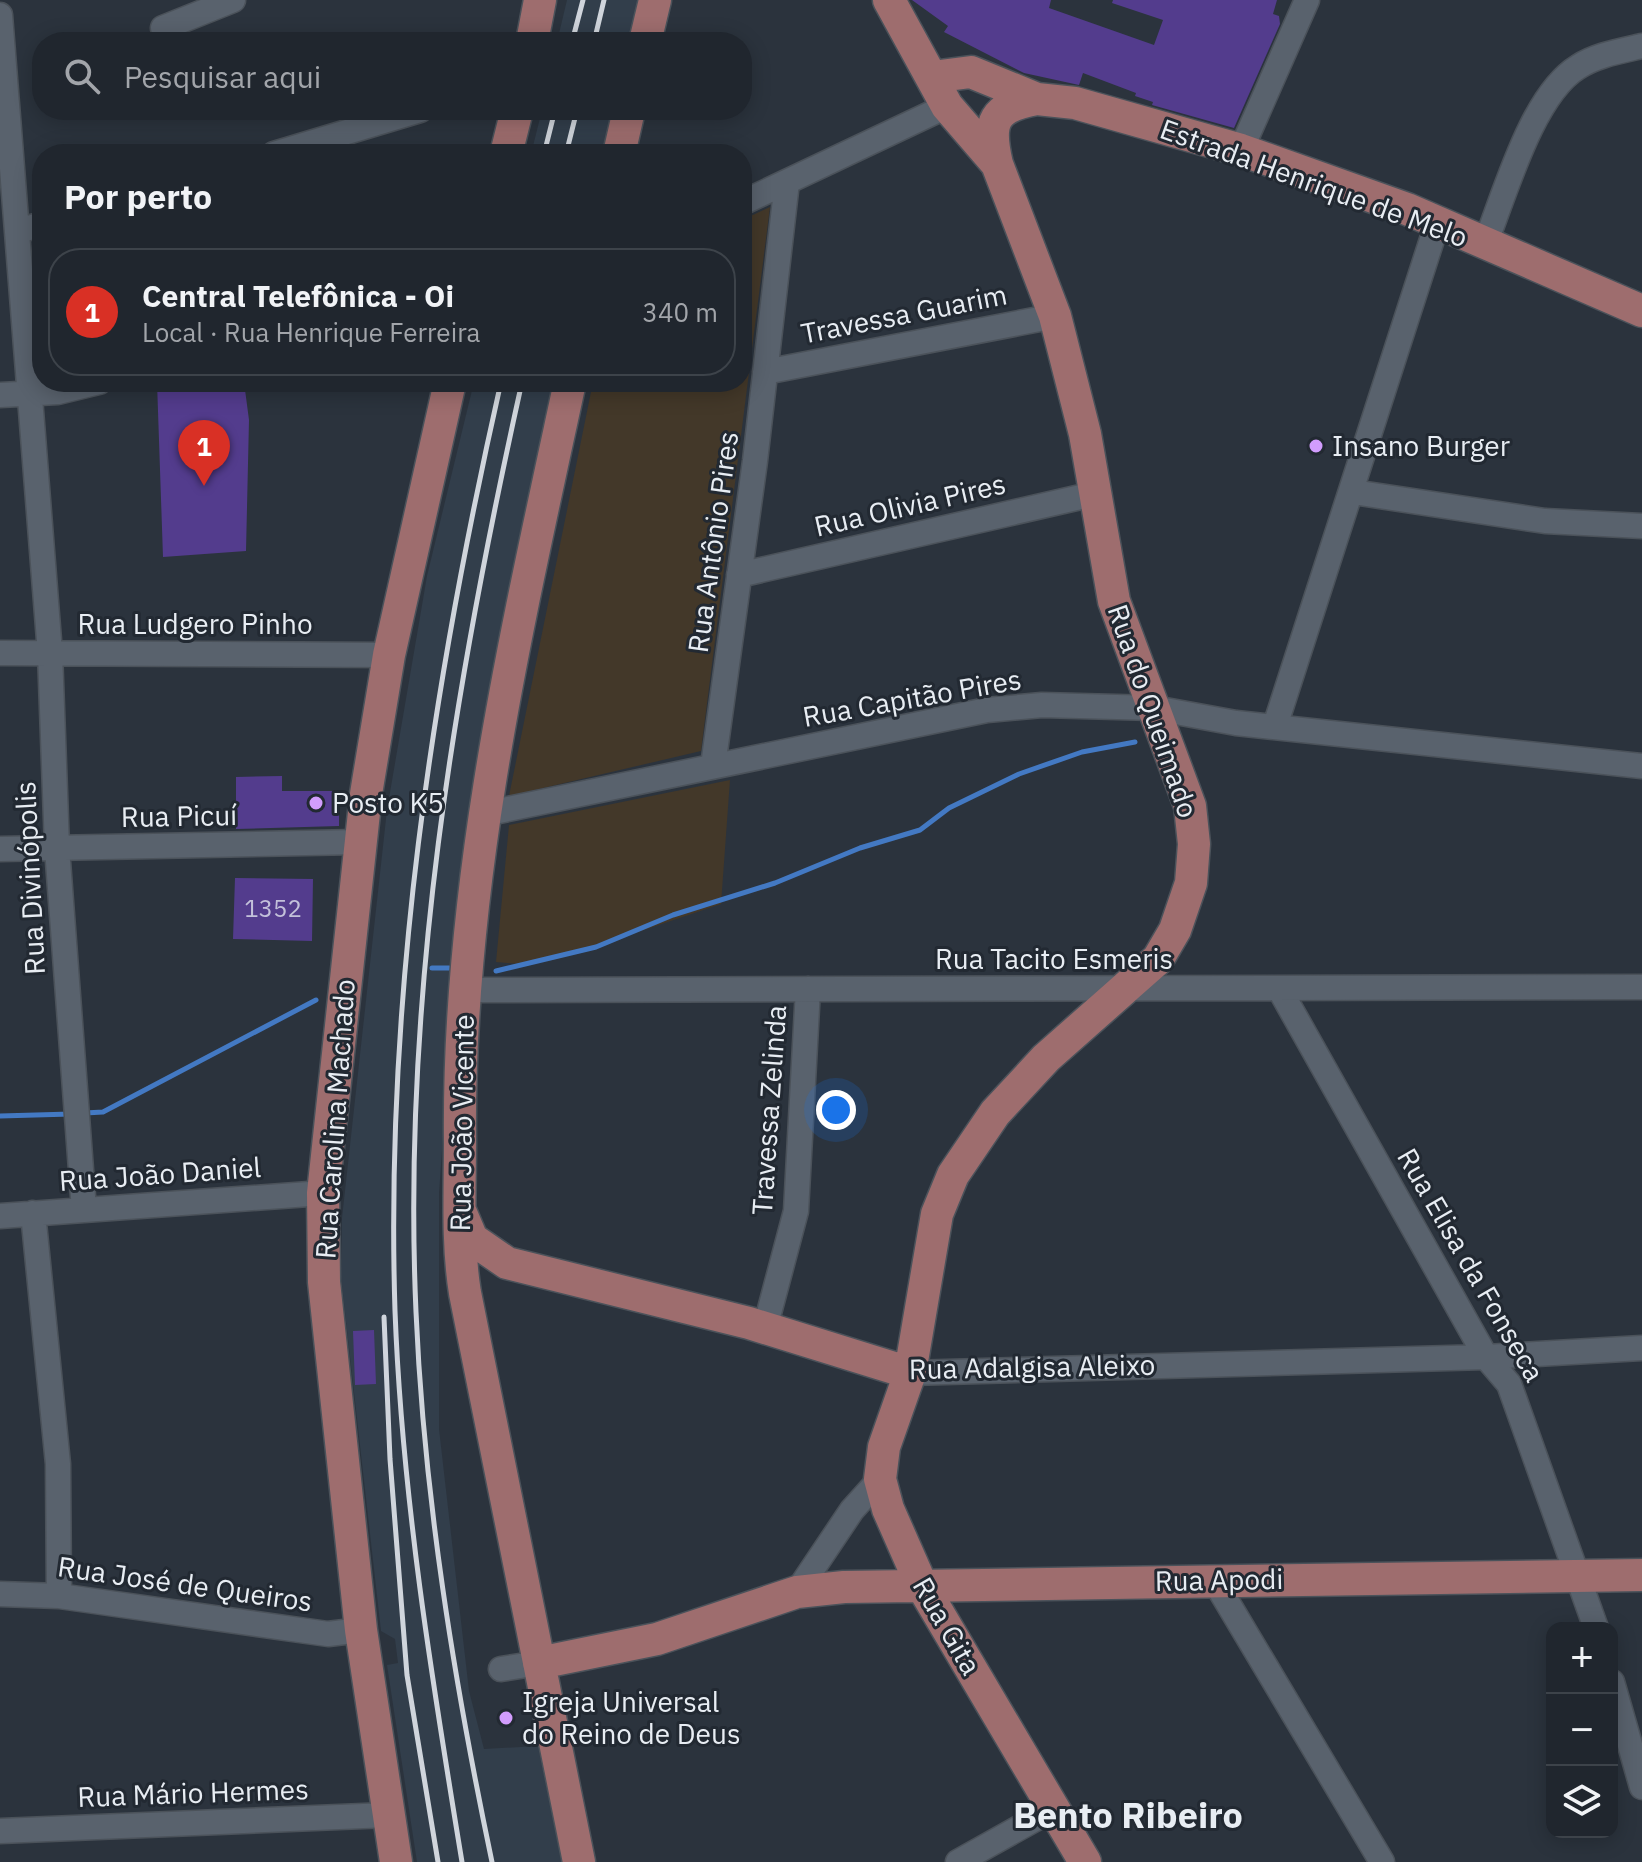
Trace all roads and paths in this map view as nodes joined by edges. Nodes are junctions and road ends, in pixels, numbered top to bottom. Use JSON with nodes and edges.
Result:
{"nodes":[{"id":1,"x":8,"y":0,"type":"edge"},
{"id":2,"x":233,"y":0,"type":"edge"},
{"id":3,"x":540,"y":0,"type":"edge"},
{"id":4,"x":655,"y":0,"type":"edge"},
{"id":5,"x":889,"y":0,"type":"edge"},
{"id":6,"x":1307,"y":0,"type":"edge"},
{"id":7,"x":0,"y":8,"type":"edge"},
{"id":8,"x":0,"y":15,"type":"edge"},
{"id":9,"x":163,"y":28,"type":"dead end"},
{"id":10,"x":534,"y":32,"type":"edge"},
{"id":11,"x":647,"y":32,"type":"edge"},
{"id":12,"x":1642,"y":46,"type":"edge"},
{"id":13,"x":932,"y":77,"type":"junction"},
{"id":14,"x":1037,"y":99,"type":"junction"},
{"id":15,"x":947,"y":106,"type":"junction"},
{"id":16,"x":387,"y":120,"type":"edge"},
{"id":17,"x":514,"y":120,"type":"edge"},
{"id":18,"x":627,"y":120,"type":"edge"},
{"id":19,"x":307,"y":144,"type":"edge"},
{"id":20,"x":508,"y":144,"type":"edge"},
{"id":21,"x":621,"y":144,"type":"edge"},
{"id":22,"x":1241,"y":150,"type":"junction"},
{"id":23,"x":997,"y":164,"type":"junction"},
{"id":24,"x":787,"y":182,"type":"junction"},
{"id":25,"x":752,"y":198,"type":"edge"},
{"id":26,"x":1437,"y":224,"type":"junction"},
{"id":27,"x":30,"y":228,"type":"edge"},
{"id":28,"x":1485,"y":244,"type":"junction"},
{"id":29,"x":1642,"y":311,"type":"edge"},
{"id":30,"x":1055,"y":316,"type":"junction"},
{"id":31,"x":765,"y":372,"type":"junction"},
{"id":32,"x":44,"y":392,"type":"edge"},
{"id":33,"x":448,"y":392,"type":"edge"},
{"id":34,"x":568,"y":392,"type":"edge"},
{"id":35,"x":0,"y":395,"type":"edge"},
{"id":36,"x":27,"y":395,"type":"junction"},
{"id":37,"x":1353,"y":492,"type":"junction"},
{"id":38,"x":1094,"y":494,"type":"junction"},
{"id":39,"x":1642,"y":526,"type":"edge"},
{"id":40,"x":739,"y":575,"type":"junction"},
{"id":41,"x":0,"y":653,"type":"edge"},
{"id":42,"x":50,"y":653,"type":"junction"},
{"id":43,"x":389,"y":655,"type":"junction"},
{"id":44,"x":1154,"y":708,"type":"junction"},
{"id":45,"x":1275,"y":726,"type":"junction"},
{"id":46,"x":713,"y":766,"type":"junction"},
{"id":47,"x":1642,"y":766,"type":"edge"},
{"id":48,"x":484,"y":814,"type":"junction"},
{"id":49,"x":359,"y":842,"type":"junction"},
{"id":50,"x":57,"y":848,"type":"junction"},
{"id":51,"x":0,"y":849,"type":"edge"},
{"id":52,"x":1642,"y":987,"type":"edge"},
{"id":53,"x":1125,"y":988,"type":"junction"},
{"id":54,"x":808,"y":989,"type":"junction"},
{"id":55,"x":465,"y":990,"type":"junction"},
{"id":56,"x":1280,"y":990,"type":"junction"},
{"id":57,"x":323,"y":1193,"type":"junction"},
{"id":58,"x":84,"y":1210,"type":"junction"},
{"id":59,"x":33,"y":1213,"type":"junction"},
{"id":60,"x":460,"y":1213,"type":"junction"},
{"id":61,"x":0,"y":1216,"type":"edge"},
{"id":62,"x":507,"y":1263,"type":"junction"},
{"id":63,"x":465,"y":1293,"type":"junction"},
{"id":64,"x":765,"y":1328,"type":"junction"},
{"id":65,"x":1642,"y":1348,"type":"edge"},
{"id":66,"x":1486,"y":1357,"type":"junction"},
{"id":67,"x":910,"y":1373,"type":"junction"},
{"id":68,"x":880,"y":1479,"type":"junction"},
{"id":69,"x":1580,"y":1575,"type":"junction"},
{"id":70,"x":1642,"y":1575,"type":"edge"},
{"id":71,"x":1214,"y":1580,"type":"junction"},
{"id":72,"x":921,"y":1584,"type":"junction"},
{"id":73,"x":797,"y":1592,"type":"junction"},
{"id":74,"x":0,"y":1594,"type":"edge"},
{"id":75,"x":59,"y":1596,"type":"junction"},
{"id":76,"x":1594,"y":1622,"type":"edge"},
{"id":77,"x":361,"y":1630,"type":"junction"},
{"id":78,"x":539,"y":1663,"type":"junction"},
{"id":79,"x":501,"y":1669,"type":"dead end"},
{"id":80,"x":1615,"y":1694,"type":"edge"},
{"id":81,"x":1642,"y":1787,"type":"edge"},
{"id":82,"x":1053,"y":1809,"type":"junction"},
{"id":83,"x":388,"y":1815,"type":"junction"},
{"id":84,"x":0,"y":1831,"type":"edge"},
{"id":85,"x":396,"y":1862,"type":"edge"},
{"id":86,"x":579,"y":1862,"type":"edge"},
{"id":87,"x":958,"y":1862,"type":"edge"},
{"id":88,"x":1085,"y":1862,"type":"edge"},
{"id":89,"x":1382,"y":1862,"type":"edge"}],
"edges":[{"from":1,"to":7,"type":"street"},
{"from":2,"to":9,"type":"street"},
{"from":3,"to":10,"type":"main road"},
{"from":4,"to":11,"type":"main road"},
{"from":5,"to":13,"type":"main road","name":"Rua do Queimado"},
{"from":6,"to":22,"type":"street"},
{"from":8,"to":27,"type":"street","name":"Rua Divinópolis"},
{"from":12,"to":28,"type":"street"},
{"from":13,"to":14,"type":"main road","name":"Estrada Henrique de Melo"},
{"from":13,"to":15,"type":"main road","name":"Rua do Queimado"},
{"from":14,"to":22,"type":"main road","name":"Estrada Henrique de Melo"},
{"from":14,"to":23,"type":"main road"},
{"from":15,"to":23,"type":"main road","name":"Rua do Queimado"},
{"from":15,"to":24,"type":"street"},
{"from":16,"to":19,"type":"street"},
{"from":17,"to":20,"type":"main road"},
{"from":18,"to":21,"type":"main road"},
{"from":22,"to":26,"type":"main road","name":"Estrada Henrique de Melo"},
{"from":23,"to":30,"type":"main road","name":"Rua do Queimado"},
{"from":24,"to":25,"type":"street"},
{"from":24,"to":31,"type":"street","name":"Rua Antônio Pires"},
{"from":26,"to":28,"type":"main road","name":"Estrada Henrique de Melo"},
{"from":26,"to":37,"type":"street"},
{"from":27,"to":36,"type":"street","name":"Rua Divinópolis"},
{"from":28,"to":29,"type":"main road","name":"Estrada Henrique de Melo"},
{"from":30,"to":31,"type":"street","name":"Travessa Guarim"},
{"from":30,"to":38,"type":"main road","name":"Rua do Queimado"},
{"from":31,"to":40,"type":"street","name":"Rua Antônio Pires"},
{"from":32,"to":36,"type":"street"},
{"from":33,"to":43,"type":"main road","name":"Rua Carolina Machado"},
{"from":34,"to":48,"type":"main road","name":"Rua João Vicente"},
{"from":35,"to":36,"type":"street"},
{"from":36,"to":42,"type":"street","name":"Rua Divinópolis"},
{"from":37,"to":39,"type":"street"},
{"from":37,"to":45,"type":"street"},
{"from":38,"to":40,"type":"street","name":"Rua Olivia Pires"},
{"from":38,"to":44,"type":"main road","name":"Rua do Queimado"},
{"from":40,"to":46,"type":"street","name":"Rua Antônio Pires"},
{"from":41,"to":42,"type":"street","name":"Rua Ludgero Pinho"},
{"from":42,"to":43,"type":"street","name":"Rua Ludgero Pinho"},
{"from":42,"to":50,"type":"street","name":"Rua Divinópolis"},
{"from":43,"to":49,"type":"main road","name":"Rua Carolina Machado"},
{"from":44,"to":45,"type":"street","name":"Rua Capitão Pires"},
{"from":44,"to":46,"type":"street","name":"Rua Capitão Pires"},
{"from":44,"to":53,"type":"main road","name":"Rua do Queimado"},
{"from":45,"to":47,"type":"street","name":"Rua Capitão Pires"},
{"from":46,"to":48,"type":"street","name":"Rua Capitão Pires"},
{"from":48,"to":55,"type":"main road","name":"Rua João Vicente"},
{"from":49,"to":50,"type":"street","name":"Rua Picuí"},
{"from":49,"to":57,"type":"main road","name":"Rua Carolina Machado"},
{"from":50,"to":51,"type":"street","name":"Rua Picuí"},
{"from":50,"to":58,"type":"street","name":"Rua Divinópolis"},
{"from":52,"to":56,"type":"street","name":"Rua Tacito Esmeris"},
{"from":53,"to":54,"type":"street","name":"Rua Tacito Esmeris"},
{"from":53,"to":56,"type":"street","name":"Rua Tacito Esmeris"},
{"from":53,"to":67,"type":"main road","name":"Rua do Queimado"},
{"from":54,"to":55,"type":"street","name":"Rua Tacito Esmeris"},
{"from":54,"to":64,"type":"street","name":"Travessa Zelinda"},
{"from":55,"to":60,"type":"main road","name":"Rua João Vicente"},
{"from":56,"to":66,"type":"street","name":"Rua Elisa da Fonseca"},
{"from":57,"to":58,"type":"street","name":"Rua João Daniel"},
{"from":57,"to":77,"type":"main road","name":"Rua Carolina Machado"},
{"from":58,"to":59,"type":"street","name":"Rua João Daniel"},
{"from":59,"to":61,"type":"street","name":"Rua João Daniel"},
{"from":59,"to":75,"type":"street"},
{"from":60,"to":62,"type":"main road","name":"Rua Adalgisa Aleixo"},
{"from":60,"to":63,"type":"main road","name":"Rua João Vicente"},
{"from":62,"to":63,"type":"main road"},
{"from":62,"to":64,"type":"main road","name":"Rua Adalgisa Aleixo"},
{"from":63,"to":78,"type":"main road","name":"Rua João Vicente"},
{"from":64,"to":67,"type":"main road","name":"Rua Adalgisa Aleixo"},
{"from":65,"to":66,"type":"street","name":"Rua Adalgisa Aleixo"},
{"from":66,"to":67,"type":"street","name":"Rua Adalgisa Aleixo"},
{"from":66,"to":69,"type":"street","name":"Rua Elisa da Fonseca"},
{"from":67,"to":68,"type":"main road","name":"Rua Gita"},
{"from":68,"to":72,"type":"main road","name":"Rua Gita"},
{"from":68,"to":73,"type":"street"},
{"from":69,"to":70,"type":"main road","name":"Rua Apodi"},
{"from":69,"to":71,"type":"main road","name":"Rua Apodi"},
{"from":69,"to":76,"type":"street","name":"Rua Elisa da Fonseca"},
{"from":71,"to":72,"type":"main road","name":"Rua Apodi"},
{"from":71,"to":89,"type":"street"},
{"from":72,"to":73,"type":"main road","name":"Rua Apodi"},
{"from":72,"to":82,"type":"main road","name":"Rua Gita"},
{"from":73,"to":78,"type":"main road"},
{"from":74,"to":75,"type":"street","name":"Rua José de Queiros"},
{"from":75,"to":77,"type":"street","name":"Rua José de Queiros"},
{"from":77,"to":83,"type":"main road","name":"Rua Carolina Machado"},
{"from":78,"to":79,"type":"street"},
{"from":78,"to":86,"type":"main road","name":"Rua João Vicente"},
{"from":80,"to":81,"type":"street"},
{"from":82,"to":87,"type":"street"},
{"from":82,"to":88,"type":"main road","name":"Rua Gita"},
{"from":83,"to":84,"type":"street","name":"Rua Mário Hermes"},
{"from":83,"to":85,"type":"main road","name":"Rua Carolina Machado"}]}
